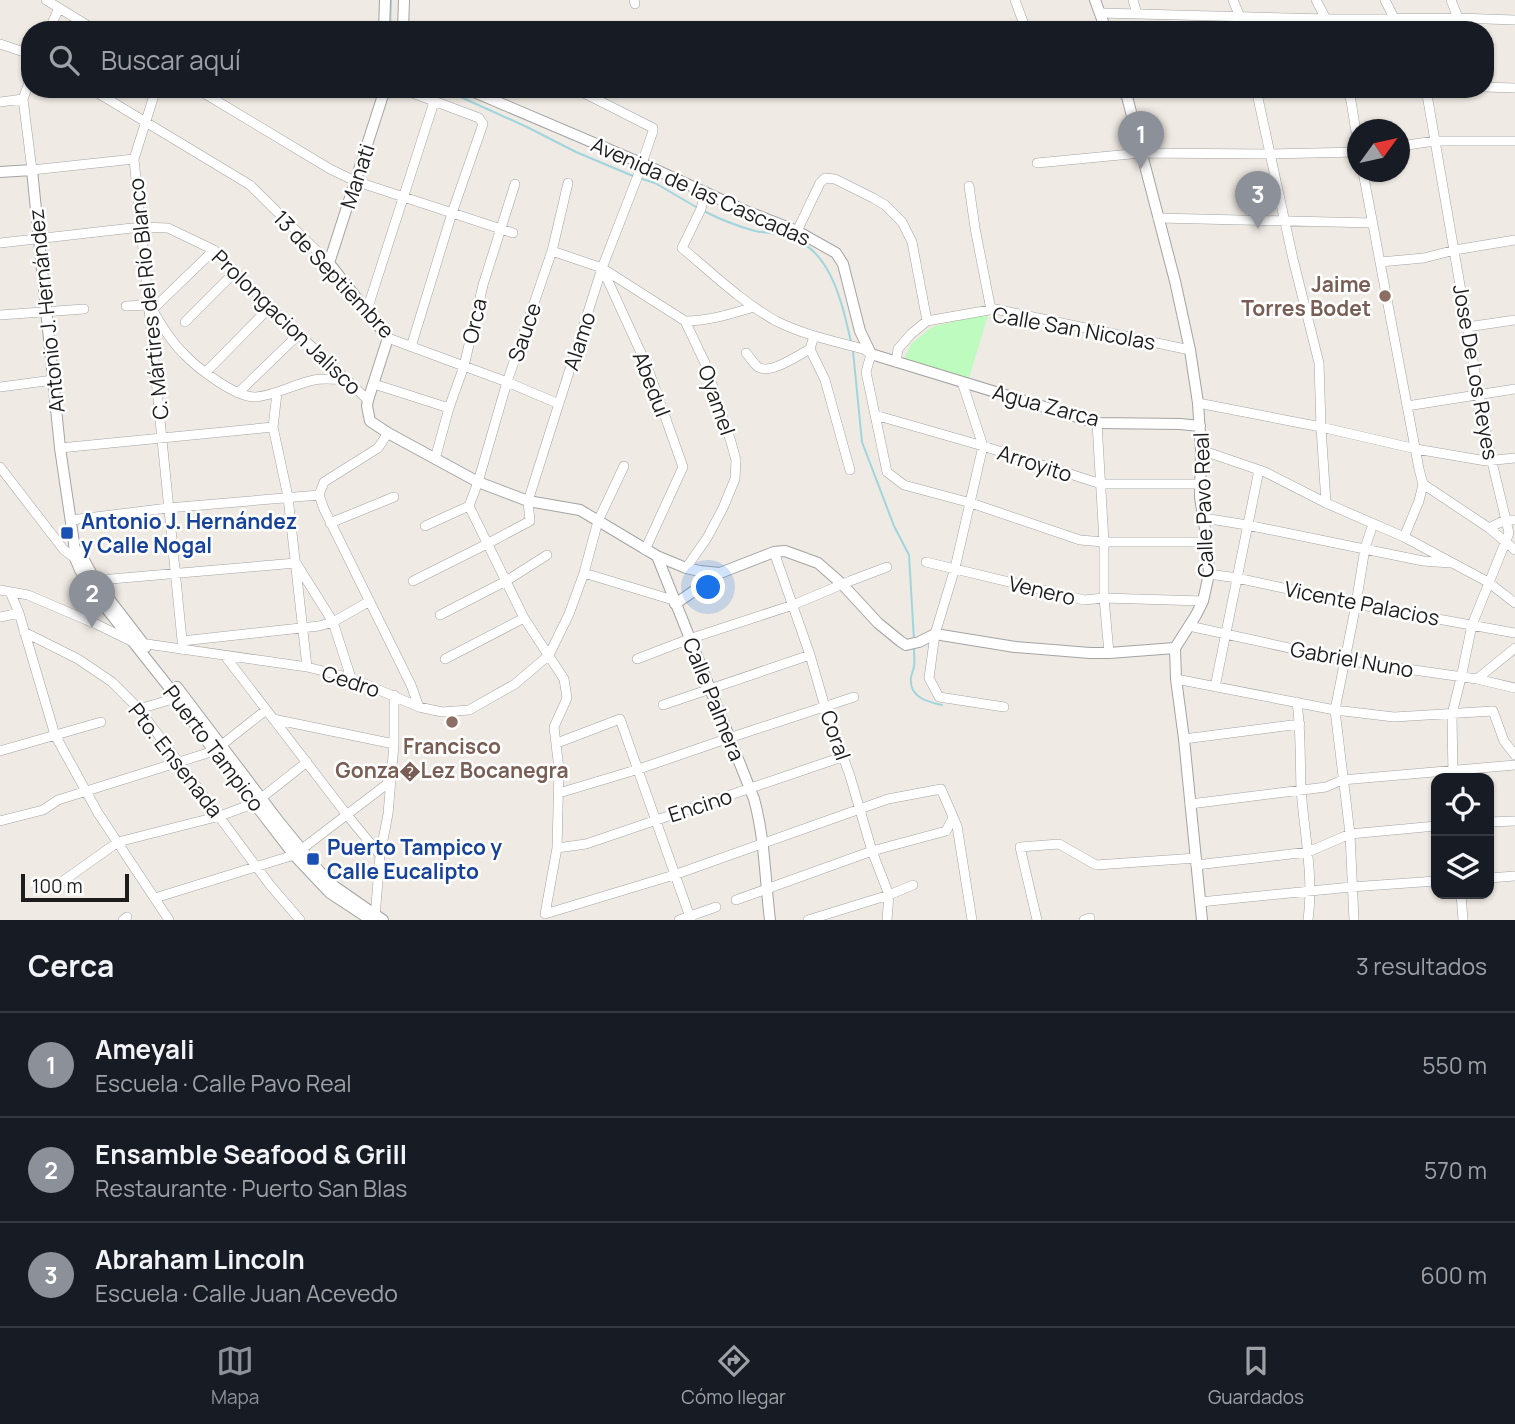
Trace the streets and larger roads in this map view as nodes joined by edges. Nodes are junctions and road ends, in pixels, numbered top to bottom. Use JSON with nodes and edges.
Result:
{"nodes":[{"id":1,"x":46,"y":0,"type":"edge"},
{"id":2,"x":384,"y":0,"type":"edge"},
{"id":3,"x":404,"y":0,"type":"edge"},
{"id":4,"x":1015,"y":0,"type":"edge"},
{"id":5,"x":1095,"y":0,"type":"edge"},
{"id":6,"x":1133,"y":0,"type":"edge"},
{"id":7,"x":1233,"y":0,"type":"edge"},
{"id":8,"x":1316,"y":0,"type":"edge"},
{"id":9,"x":1385,"y":0,"type":"edge"},
{"id":10,"x":1451,"y":0,"type":"edge"},
{"id":11,"x":59,"y":8,"type":"junction"},
{"id":12,"x":1100,"y":13,"type":"junction"},
{"id":13,"x":1137,"y":14,"type":"junction"},
{"id":14,"x":1240,"y":17,"type":"junction"},
{"id":15,"x":1458,"y":18,"type":"junction"},
{"id":16,"x":1330,"y":19,"type":"junction"},
{"id":17,"x":1394,"y":19,"type":"junction"},
{"id":18,"x":1412,"y":19,"type":"joint"},
{"id":19,"x":1515,"y":20,"type":"edge"},
{"id":20,"x":53,"y":21,"type":"edge"},
{"id":21,"x":80,"y":21,"type":"edge"},
{"id":22,"x":384,"y":21,"type":"edge"},
{"id":23,"x":403,"y":21,"type":"edge"},
{"id":24,"x":1023,"y":21,"type":"edge"},
{"id":25,"x":1103,"y":21,"type":"edge"},
{"id":26,"x":1241,"y":21,"type":"edge"},
{"id":27,"x":0,"y":44,"type":"edge"},
{"id":28,"x":21,"y":51,"type":"edge"},
{"id":29,"x":1494,"y":87,"type":"edge"},
{"id":30,"x":1515,"y":88,"type":"edge"},
{"id":31,"x":106,"y":98,"type":"edge"},
{"id":32,"x":153,"y":98,"type":"edge"},
{"id":33,"x":212,"y":98,"type":"edge"},
{"id":34,"x":382,"y":98,"type":"edge"},
{"id":35,"x":424,"y":98,"type":"edge"},
{"id":36,"x":488,"y":98,"type":"edge"},
{"id":37,"x":594,"y":98,"type":"edge"},
{"id":38,"x":1127,"y":98,"type":"edge"},
{"id":39,"x":1258,"y":98,"type":"edge"},
{"id":40,"x":1350,"y":98,"type":"edge"},
{"id":41,"x":1428,"y":98,"type":"edge"},
{"id":42,"x":23,"y":99,"type":"joint"},
{"id":43,"x":0,"y":102,"type":"edge"},
{"id":44,"x":434,"y":102,"type":"junction"},
{"id":45,"x":1353,"y":119,"type":"edge"},
{"id":46,"x":145,"y":122,"type":"junction"},
{"id":47,"x":1435,"y":141,"type":"junction"},
{"id":48,"x":1515,"y":141,"type":"edge"},
{"id":49,"x":1410,"y":144,"type":"edge"},
{"id":50,"x":1347,"y":152,"type":"edge"},
{"id":51,"x":1141,"y":153,"type":"junction"},
{"id":52,"x":1269,"y":154,"type":"junction"},
{"id":53,"x":134,"y":159,"type":"junction"},
{"id":54,"x":641,"y":163,"type":"junction"},
{"id":55,"x":1037,"y":163,"type":"dead end"},
{"id":56,"x":32,"y":170,"type":"junction"},
{"id":57,"x":0,"y":172,"type":"edge"},
{"id":58,"x":355,"y":181,"type":"junction"},
{"id":59,"x":1365,"y":182,"type":"edge"},
{"id":60,"x":568,"y":183,"type":"dead end"},
{"id":61,"x":515,"y":184,"type":"dead end"},
{"id":62,"x":969,"y":186,"type":"dead end"},
{"id":63,"x":705,"y":193,"type":"junction"},
{"id":64,"x":404,"y":198,"type":"junction"},
{"id":65,"x":452,"y":213,"type":"junction"},
{"id":66,"x":1157,"y":218,"type":"junction"},
{"id":67,"x":1285,"y":222,"type":"junction"},
{"id":68,"x":1371,"y":223,"type":"junction"},
{"id":69,"x":141,"y":227,"type":"junction"},
{"id":70,"x":499,"y":229,"type":"junction"},
{"id":71,"x":797,"y":231,"type":"junction"},
{"id":72,"x":513,"y":233,"type":"dead end"},
{"id":73,"x":38,"y":239,"type":"junction"},
{"id":74,"x":1515,"y":240,"type":"edge"},
{"id":75,"x":0,"y":243,"type":"edge"},
{"id":76,"x":214,"y":250,"type":"junction"},
{"id":77,"x":1455,"y":250,"type":"junction"},
{"id":78,"x":552,"y":251,"type":"junction"},
{"id":79,"x":1380,"y":262,"type":"junction"},
{"id":80,"x":329,"y":263,"type":"junction"},
{"id":81,"x":602,"y":268,"type":"junction"},
{"id":82,"x":235,"y":272,"type":"junction"},
{"id":83,"x":125,"y":306,"type":"dead end"},
{"id":84,"x":150,"y":307,"type":"junction"},
{"id":85,"x":270,"y":307,"type":"junction"},
{"id":86,"x":754,"y":307,"type":"junction"},
{"id":87,"x":84,"y":309,"type":"dead end"},
{"id":88,"x":367,"y":310,"type":"junction"},
{"id":89,"x":991,"y":310,"type":"junction"},
{"id":90,"x":46,"y":311,"type":"junction"},
{"id":91,"x":0,"y":315,"type":"edge"},
{"id":92,"x":1515,"y":320,"type":"edge"},
{"id":93,"x":685,"y":321,"type":"junction"},
{"id":94,"x":927,"y":321,"type":"junction"},
{"id":95,"x":185,"y":322,"type":"dead end"},
{"id":96,"x":1467,"y":327,"type":"junction"},
{"id":97,"x":299,"y":334,"type":"junction"},
{"id":98,"x":814,"y":337,"type":"junction"},
{"id":99,"x":388,"y":338,"type":"junction"},
{"id":100,"x":411,"y":347,"type":"junction"},
{"id":101,"x":810,"y":349,"type":"junction"},
{"id":102,"x":1191,"y":350,"type":"junction"},
{"id":103,"x":867,"y":351,"type":"junction"},
{"id":104,"x":747,"y":353,"type":"dead end"},
{"id":105,"x":896,"y":362,"type":"junction"},
{"id":106,"x":464,"y":366,"type":"junction"},
{"id":107,"x":206,"y":372,"type":"junction"},
{"id":108,"x":346,"y":379,"type":"junction"},
{"id":109,"x":52,"y":380,"type":"junction"},
{"id":110,"x":508,"y":382,"type":"junction"},
{"id":111,"x":962,"y":382,"type":"junction"},
{"id":112,"x":374,"y":384,"type":"junction"},
{"id":113,"x":0,"y":387,"type":"edge"},
{"id":114,"x":1515,"y":389,"type":"edge"},
{"id":115,"x":238,"y":393,"type":"junction"},
{"id":116,"x":276,"y":393,"type":"junction"},
{"id":117,"x":1479,"y":394,"type":"junction"},
{"id":118,"x":368,"y":400,"type":"junction"},
{"id":119,"x":1198,"y":403,"type":"junction"},
{"id":120,"x":559,"y":404,"type":"junction"},
{"id":121,"x":1407,"y":406,"type":"junction"},
{"id":122,"x":449,"y":408,"type":"junction"},
{"id":123,"x":874,"y":415,"type":"junction"},
{"id":124,"x":1097,"y":422,"type":"junction"},
{"id":125,"x":1200,"y":426,"type":"junction"},
{"id":126,"x":273,"y":427,"type":"junction"},
{"id":127,"x":1321,"y":427,"type":"junction"},
{"id":128,"x":388,"y":433,"type":"junction"},
{"id":129,"x":161,"y":439,"type":"junction"},
{"id":130,"x":983,"y":446,"type":"junction"},
{"id":131,"x":60,"y":448,"type":"junction"},
{"id":132,"x":1416,"y":449,"type":"junction"},
{"id":133,"x":1201,"y":450,"type":"junction"},
{"id":134,"x":1515,"y":458,"type":"edge"},
{"id":135,"x":435,"y":459,"type":"junction"},
{"id":136,"x":1492,"y":462,"type":"junction"},
{"id":137,"x":624,"y":466,"type":"dead end"},
{"id":138,"x":0,"y":467,"type":"edge"},
{"id":139,"x":850,"y":470,"type":"dead end"},
{"id":140,"x":1259,"y":470,"type":"junction"},
{"id":141,"x":478,"y":482,"type":"junction"},
{"id":142,"x":1101,"y":484,"type":"junction"},
{"id":143,"x":1200,"y":484,"type":"junction"},
{"id":144,"x":1423,"y":484,"type":"junction"},
{"id":145,"x":318,"y":495,"type":"junction"},
{"id":146,"x":288,"y":496,"type":"junction"},
{"id":147,"x":394,"y":497,"type":"dead end"},
{"id":148,"x":528,"y":501,"type":"junction"},
{"id":149,"x":971,"y":503,"type":"junction"},
{"id":150,"x":1326,"y":503,"type":"junction"},
{"id":151,"x":470,"y":506,"type":"junction"},
{"id":152,"x":169,"y":508,"type":"junction"},
{"id":153,"x":1204,"y":518,"type":"junction"},
{"id":154,"x":71,"y":520,"type":"junction"},
{"id":155,"x":1510,"y":520,"type":"edge"},
{"id":156,"x":598,"y":521,"type":"junction"},
{"id":157,"x":330,"y":523,"type":"junction"},
{"id":158,"x":1373,"y":524,"type":"junction"},
{"id":159,"x":1247,"y":525,"type":"junction"},
{"id":160,"x":425,"y":526,"type":"dead end"},
{"id":161,"x":1489,"y":528,"type":"junction"},
{"id":162,"x":1404,"y":537,"type":"junction"},
{"id":163,"x":1104,"y":542,"type":"junction"},
{"id":164,"x":1208,"y":542,"type":"junction"},
{"id":165,"x":1506,"y":543,"type":"junction"},
{"id":166,"x":487,"y":544,"type":"junction"},
{"id":167,"x":1365,"y":548,"type":"junction"},
{"id":168,"x":646,"y":550,"type":"junction"},
{"id":169,"x":1515,"y":550,"type":"edge"},
{"id":170,"x":774,"y":552,"type":"junction"},
{"id":171,"x":547,"y":555,"type":"dead end"},
{"id":172,"x":657,"y":556,"type":"junction"},
{"id":173,"x":78,"y":558,"type":"junction"},
{"id":174,"x":926,"y":562,"type":"dead end"},
{"id":175,"x":296,"y":563,"type":"junction"},
{"id":176,"x":1454,"y":563,"type":"junction"},
{"id":177,"x":887,"y":567,"type":"dead end"},
{"id":178,"x":686,"y":568,"type":"junction"},
{"id":179,"x":955,"y":568,"type":"junction"},
{"id":180,"x":584,"y":573,"type":"junction"},
{"id":181,"x":720,"y":573,"type":"junction"},
{"id":182,"x":1209,"y":574,"type":"junction"},
{"id":183,"x":174,"y":575,"type":"junction"},
{"id":184,"x":1237,"y":578,"type":"junction"},
{"id":185,"x":412,"y":580,"type":"dead end"},
{"id":186,"x":506,"y":581,"type":"junction"},
{"id":187,"x":96,"y":582,"type":"junction"},
{"id":188,"x":1488,"y":582,"type":"junction"},
{"id":189,"x":842,"y":584,"type":"junction"},
{"id":190,"x":5,"y":591,"type":"edge"},
{"id":191,"x":1104,"y":598,"type":"junction"},
{"id":192,"x":368,"y":601,"type":"junction"},
{"id":193,"x":1203,"y":601,"type":"junction"},
{"id":194,"x":674,"y":602,"type":"junction"},
{"id":195,"x":1515,"y":603,"type":"edge"},
{"id":196,"x":1356,"y":604,"type":"junction"},
{"id":197,"x":793,"y":605,"type":"junction"},
{"id":198,"x":19,"y":613,"type":"junction"},
{"id":199,"x":440,"y":615,"type":"dead end"},
{"id":200,"x":0,"y":617,"type":"edge"},
{"id":201,"x":524,"y":618,"type":"junction"},
{"id":202,"x":333,"y":622,"type":"junction"},
{"id":203,"x":1472,"y":625,"type":"junction"},
{"id":204,"x":1189,"y":626,"type":"junction"},
{"id":205,"x":303,"y":628,"type":"junction"},
{"id":206,"x":24,"y":632,"type":"junction"},
{"id":207,"x":1515,"y":633,"type":"edge"},
{"id":208,"x":935,"y":634,"type":"junction"},
{"id":209,"x":1226,"y":635,"type":"junction"},
{"id":210,"x":689,"y":639,"type":"junction"},
{"id":211,"x":139,"y":643,"type":"junction"},
{"id":212,"x":182,"y":646,"type":"junction"},
{"id":213,"x":1175,"y":648,"type":"junction"},
{"id":214,"x":1515,"y":648,"type":"edge"},
{"id":215,"x":1109,"y":653,"type":"junction"},
{"id":216,"x":549,"y":655,"type":"junction"},
{"id":217,"x":810,"y":655,"type":"junction"},
{"id":218,"x":225,"y":656,"type":"junction"},
{"id":219,"x":445,"y":659,"type":"dead end"},
{"id":220,"x":636,"y":659,"type":"dead end"},
{"id":221,"x":1344,"y":660,"type":"junction"},
{"id":222,"x":307,"y":667,"type":"junction"},
{"id":223,"x":351,"y":678,"type":"junction"},
{"id":224,"x":1461,"y":678,"type":"junction"},
{"id":225,"x":1176,"y":679,"type":"junction"},
{"id":226,"x":1477,"y":679,"type":"junction"},
{"id":227,"x":1215,"y":687,"type":"junction"},
{"id":228,"x":709,"y":688,"type":"junction"},
{"id":229,"x":1515,"y":688,"type":"edge"},
{"id":230,"x":394,"y":695,"type":"junction"},
{"id":231,"x":853,"y":697,"type":"dead end"},
{"id":232,"x":176,"y":698,"type":"junction"},
{"id":233,"x":1297,"y":702,"type":"junction"},
{"id":234,"x":663,"y":705,"type":"dead end"},
{"id":235,"x":419,"y":707,"type":"junction"},
{"id":236,"x":825,"y":707,"type":"junction"},
{"id":237,"x":1004,"y":707,"type":"dead end"},
{"id":238,"x":139,"y":709,"type":"junction"},
{"id":239,"x":266,"y":710,"type":"junction"},
{"id":240,"x":1335,"y":710,"type":"junction"},
{"id":241,"x":1452,"y":714,"type":"junction"},
{"id":242,"x":273,"y":719,"type":"junction"},
{"id":243,"x":101,"y":722,"type":"dead end"},
{"id":244,"x":1300,"y":724,"type":"junction"},
{"id":245,"x":55,"y":735,"type":"junction"},
{"id":246,"x":729,"y":738,"type":"junction"},
{"id":247,"x":1184,"y":739,"type":"junction"},
{"id":248,"x":557,"y":743,"type":"junction"},
{"id":249,"x":394,"y":744,"type":"junction"},
{"id":250,"x":218,"y":748,"type":"junction"},
{"id":251,"x":0,"y":751,"type":"edge"},
{"id":252,"x":1515,"y":755,"type":"edge"},
{"id":253,"x":842,"y":757,"type":"junction"},
{"id":254,"x":180,"y":762,"type":"junction"},
{"id":255,"x":307,"y":762,"type":"junction"},
{"id":256,"x":1515,"y":765,"type":"edge"},
{"id":257,"x":639,"y":769,"type":"junction"},
{"id":258,"x":1452,"y":773,"type":"edge"},
{"id":259,"x":1465,"y":773,"type":"edge"},
{"id":260,"x":1431,"y":776,"type":"edge"},
{"id":261,"x":1342,"y":780,"type":"junction"},
{"id":262,"x":391,"y":781,"type":"junction"},
{"id":263,"x":751,"y":789,"type":"junction"},
{"id":264,"x":1301,"y":789,"type":"junction"},
{"id":265,"x":86,"y":792,"type":"junction"},
{"id":266,"x":559,"y":793,"type":"junction"},
{"id":267,"x":258,"y":801,"type":"junction"},
{"id":268,"x":1190,"y":804,"type":"junction"},
{"id":269,"x":859,"y":810,"type":"junction"},
{"id":270,"x":347,"y":815,"type":"junction"},
{"id":271,"x":220,"y":816,"type":"junction"},
{"id":272,"x":953,"y":818,"type":"junction"},
{"id":273,"x":655,"y":820,"type":"junction"},
{"id":274,"x":0,"y":821,"type":"edge"},
{"id":275,"x":1515,"y":821,"type":"edge"},
{"id":276,"x":1494,"y":822,"type":"edge"},
{"id":277,"x":1431,"y":826,"type":"edge"},
{"id":278,"x":1350,"y":834,"type":"junction"},
{"id":279,"x":118,"y":842,"type":"junction"},
{"id":280,"x":763,"y":844,"type":"junction"},
{"id":281,"x":557,"y":848,"type":"junction"},
{"id":282,"x":872,"y":851,"type":"junction"},
{"id":283,"x":298,"y":852,"type":"junction"},
{"id":284,"x":1308,"y":852,"type":"junction"},
{"id":285,"x":380,"y":855,"type":"junction"},
{"id":286,"x":1196,"y":862,"type":"junction"},
{"id":287,"x":257,"y":867,"type":"junction"},
{"id":288,"x":674,"y":875,"type":"junction"},
{"id":289,"x":1515,"y":876,"type":"edge"},
{"id":290,"x":1494,"y":878,"type":"edge"},
{"id":291,"x":1431,"y":881,"type":"edge"},
{"id":292,"x":913,"y":885,"type":"dead end"},
{"id":293,"x":56,"y":886,"type":"dead end"},
{"id":294,"x":1352,"y":887,"type":"junction"},
{"id":295,"x":766,"y":890,"type":"junction"},
{"id":296,"x":1308,"y":891,"type":"junction"},
{"id":297,"x":889,"y":895,"type":"junction"},
{"id":298,"x":155,"y":898,"type":"junction"},
{"id":299,"x":1461,"y":899,"type":"edge"},
{"id":300,"x":736,"y":900,"type":"dead end"},
{"id":301,"x":1200,"y":902,"type":"junction"},
{"id":302,"x":716,"y":907,"type":"dead end"},
{"id":303,"x":376,"y":919,"type":"edge"},
{"id":304,"x":686,"y":919,"type":"edge"},
{"id":305,"x":169,"y":920,"type":"edge"},
{"id":306,"x":300,"y":920,"type":"edge"},
{"id":307,"x":770,"y":920,"type":"edge"},
{"id":308,"x":808,"y":920,"type":"edge"},
{"id":309,"x":887,"y":920,"type":"edge"},
{"id":310,"x":972,"y":920,"type":"edge"},
{"id":311,"x":1037,"y":920,"type":"edge"},
{"id":312,"x":1202,"y":920,"type":"edge"},
{"id":313,"x":1308,"y":920,"type":"edge"},
{"id":314,"x":1354,"y":920,"type":"edge"},
{"id":315,"x":1463,"y":920,"type":"edge"}],
"edges":[{"from":1,"to":11,"type":"street"},
{"from":2,"to":22,"type":"street"},
{"from":3,"to":23,"type":"street"},
{"from":4,"to":24,"type":"street"},
{"from":5,"to":12,"type":"street"},
{"from":6,"to":13,"type":"street"},
{"from":7,"to":14,"type":"street"},
{"from":8,"to":16,"type":"street"},
{"from":9,"to":17,"type":"street"},
{"from":10,"to":15,"type":"street"},
{"from":11,"to":20,"type":"street"},
{"from":11,"to":21,"type":"street"},
{"from":12,"to":13,"type":"street"},
{"from":12,"to":25,"type":"street"},
{"from":13,"to":14,"type":"street"},
{"from":14,"to":16,"type":"street"},
{"from":14,"to":26,"type":"street"},
{"from":15,"to":18,"type":"street"},
{"from":15,"to":19,"type":"street"},
{"from":16,"to":17,"type":"street"},
{"from":17,"to":18,"type":"street"},
{"from":27,"to":28,"type":"street"},
{"from":29,"to":30,"type":"street"},
{"from":31,"to":46,"type":"street","name":"13 de Septiembre"},
{"from":32,"to":46,"type":"street"},
{"from":33,"to":58,"type":"street"},
{"from":34,"to":58,"type":"street","name":"Manati"},
{"from":35,"to":44,"type":"street"},
{"from":36,"to":54,"type":"street","name":"Avenida de las Cascadas"},
{"from":37,"to":54,"type":"street","name":"Alamo"},
{"from":38,"to":51,"type":"street","name":"Calle Pavo Real"},
{"from":39,"to":52,"type":"street"},
{"from":40,"to":45,"type":"street"},
{"from":41,"to":47,"type":"street","name":"Jose De Los Reyes"},
{"from":42,"to":43,"type":"street"},
{"from":42,"to":56,"type":"street","name":"Antonio J. Hernández"},
{"from":44,"to":64,"type":"street"},
{"from":44,"to":65,"type":"street"},
{"from":46,"to":53,"type":"street"},
{"from":46,"to":80,"type":"street","name":"13 de Septiembre"},
{"from":47,"to":48,"type":"street"},
{"from":47,"to":49,"type":"street"},
{"from":47,"to":77,"type":"street","name":"Jose De Los Reyes"},
{"from":50,"to":52,"type":"street"},
{"from":51,"to":52,"type":"street"},
{"from":51,"to":55,"type":"street"},
{"from":51,"to":66,"type":"street","name":"Calle Pavo Real"},
{"from":52,"to":67,"type":"street"},
{"from":53,"to":56,"type":"street"},
{"from":53,"to":69,"type":"street","name":"C. Mártires del Río Blanco"},
{"from":54,"to":63,"type":"street","name":"Avenida de las Cascadas"},
{"from":54,"to":81,"type":"street","name":"Alamo"},
{"from":56,"to":57,"type":"street"},
{"from":56,"to":73,"type":"street","name":"Antonio J. Hernández"},
{"from":58,"to":64,"type":"street"},
{"from":58,"to":80,"type":"street","name":"Manati"},
{"from":59,"to":68,"type":"street"},
{"from":60,"to":78,"type":"street","name":"Sauce"},
{"from":61,"to":70,"type":"street","name":"Orca"},
{"from":62,"to":89,"type":"street"},
{"from":63,"to":71,"type":"street","name":"Avenida de las Cascadas"},
{"from":63,"to":86,"type":"street"},
{"from":64,"to":65,"type":"street"},
{"from":64,"to":88,"type":"street"},
{"from":65,"to":70,"type":"street"},
{"from":65,"to":100,"type":"street"},
{"from":66,"to":67,"type":"street"},
{"from":66,"to":102,"type":"street","name":"Calle Pavo Real"},
{"from":67,"to":68,"type":"street"},
{"from":67,"to":127,"type":"street"},
{"from":68,"to":79,"type":"street"},
{"from":69,"to":73,"type":"street","name":"Prolongacion Jalisco"},
{"from":69,"to":76,"type":"street","name":"Prolongacion Jalisco"},
{"from":69,"to":84,"type":"street","name":"C. Mártires del Río Blanco"},
{"from":70,"to":72,"type":"street"},
{"from":70,"to":106,"type":"street","name":"Orca"},
{"from":71,"to":94,"type":"street"},
{"from":71,"to":103,"type":"street","name":"Avenida de las Cascadas"},
{"from":73,"to":75,"type":"street","name":"Prolongacion Jalisco"},
{"from":73,"to":90,"type":"street","name":"Antonio J. Hernández"},
{"from":74,"to":77,"type":"street"},
{"from":76,"to":82,"type":"street","name":"Prolongacion Jalisco"},
{"from":76,"to":84,"type":"street"},
{"from":77,"to":79,"type":"street"},
{"from":77,"to":96,"type":"street","name":"Jose De Los Reyes"},
{"from":78,"to":81,"type":"street"},
{"from":78,"to":110,"type":"street","name":"Sauce"},
{"from":79,"to":121,"type":"street"},
{"from":80,"to":88,"type":"street","name":"13 de Septiembre"},
{"from":81,"to":93,"type":"street"},
{"from":81,"to":120,"type":"street","name":"Alamo"},
{"from":81,"to":168,"type":"street","name":"Abedul"},
{"from":82,"to":85,"type":"street","name":"Prolongacion Jalisco"},
{"from":82,"to":95,"type":"street"},
{"from":83,"to":84,"type":"street"},
{"from":84,"to":107,"type":"street"},
{"from":84,"to":129,"type":"street","name":"C. Mártires del Río Blanco"},
{"from":85,"to":97,"type":"street","name":"Prolongacion Jalisco"},
{"from":85,"to":107,"type":"street"},
{"from":86,"to":93,"type":"street"},
{"from":86,"to":98,"type":"street"},
{"from":87,"to":90,"type":"street"},
{"from":88,"to":99,"type":"street","name":"13 de Septiembre"},
{"from":89,"to":94,"type":"street","name":"Calle San Nicolas"},
{"from":89,"to":102,"type":"street","name":"Calle San Nicolas"},
{"from":90,"to":91,"type":"street"},
{"from":90,"to":109,"type":"street","name":"Antonio J. Hernández"},
{"from":92,"to":96,"type":"street"},
{"from":93,"to":178,"type":"street","name":"Oyamel"},
{"from":94,"to":105,"type":"street"},
{"from":96,"to":117,"type":"street","name":"Jose De Los Reyes"},
{"from":97,"to":108,"type":"street","name":"Prolongacion Jalisco"},
{"from":97,"to":115,"type":"street"},
{"from":98,"to":101,"type":"street"},
{"from":98,"to":103,"type":"street"},
{"from":99,"to":100,"type":"street","name":"13 de Septiembre"},
{"from":99,"to":112,"type":"street"},
{"from":100,"to":106,"type":"street","name":"13 de Septiembre"},
{"from":101,"to":104,"type":"street"},
{"from":101,"to":139,"type":"street"},
{"from":102,"to":119,"type":"street","name":"Calle Pavo Real"},
{"from":103,"to":105,"type":"street","name":"Agua Zarca"},
{"from":103,"to":123,"type":"street"},
{"from":105,"to":111,"type":"street","name":"Agua Zarca"},
{"from":106,"to":110,"type":"street","name":"13 de Septiembre"},
{"from":106,"to":122,"type":"street","name":"Orca"},
{"from":107,"to":115,"type":"street"},
{"from":108,"to":116,"type":"street"},
{"from":108,"to":118,"type":"street","name":"Prolongacion Jalisco"},
{"from":109,"to":113,"type":"street"},
{"from":109,"to":131,"type":"street","name":"Antonio J. Hernández"},
{"from":110,"to":120,"type":"street","name":"13 de Septiembre"},
{"from":110,"to":141,"type":"street","name":"Sauce"},
{"from":111,"to":124,"type":"street","name":"Agua Zarca"},
{"from":111,"to":130,"type":"street"},
{"from":112,"to":118,"type":"street"},
{"from":112,"to":122,"type":"street"},
{"from":114,"to":117,"type":"street"},
{"from":115,"to":116,"type":"street"},
{"from":116,"to":126,"type":"street"},
{"from":117,"to":121,"type":"street"},
{"from":117,"to":136,"type":"street","name":"Jose De Los Reyes"},
{"from":118,"to":128,"type":"street"},
{"from":119,"to":125,"type":"street","name":"Calle Pavo Real"},
{"from":119,"to":127,"type":"street"},
{"from":120,"to":148,"type":"street","name":"Alamo"},
{"from":121,"to":132,"type":"street"},
{"from":122,"to":135,"type":"street","name":"Orca"},
{"from":123,"to":130,"type":"street","name":"Arroyito"},
{"from":123,"to":149,"type":"street"},
{"from":124,"to":125,"type":"street","name":"Agua Zarca"},
{"from":124,"to":142,"type":"street"},
{"from":125,"to":133,"type":"street","name":"Calle Pavo Real"},
{"from":126,"to":129,"type":"street"},
{"from":126,"to":146,"type":"street"},
{"from":127,"to":132,"type":"street"},
{"from":127,"to":150,"type":"street"},
{"from":128,"to":135,"type":"street"},
{"from":128,"to":145,"type":"street"},
{"from":129,"to":131,"type":"street"},
{"from":129,"to":152,"type":"street","name":"C. Mártires del Río Blanco"},
{"from":130,"to":142,"type":"street","name":"Arroyito"},
{"from":130,"to":149,"type":"street"},
{"from":131,"to":154,"type":"street","name":"Antonio J. Hernández"},
{"from":132,"to":136,"type":"street"},
{"from":132,"to":144,"type":"street"},
{"from":133,"to":140,"type":"street"},
{"from":133,"to":143,"type":"street","name":"Calle Pavo Real"},
{"from":134,"to":136,"type":"street"},
{"from":135,"to":141,"type":"street"},
{"from":136,"to":155,"type":"street","name":"Jose De Los Reyes"},
{"from":137,"to":156,"type":"street","name":"Cedro"},
{"from":138,"to":173,"type":"street"},
{"from":140,"to":150,"type":"street"},
{"from":140,"to":159,"type":"street"},
{"from":141,"to":148,"type":"street"},
{"from":141,"to":151,"type":"street","name":"Sauce"},
{"from":142,"to":143,"type":"street","name":"Arroyito"},
{"from":142,"to":163,"type":"street"},
{"from":143,"to":153,"type":"street","name":"Calle Pavo Real"},
{"from":144,"to":161,"type":"street"},
{"from":144,"to":162,"type":"street"},
{"from":145,"to":146,"type":"street"},
{"from":145,"to":157,"type":"street"},
{"from":146,"to":152,"type":"street"},
{"from":146,"to":175,"type":"street"},
{"from":147,"to":157,"type":"street"},
{"from":148,"to":156,"type":"street"},
{"from":148,"to":166,"type":"street","name":"Alamo"},
{"from":149,"to":163,"type":"street"},
{"from":149,"to":179,"type":"street"},
{"from":150,"to":158,"type":"street"},
{"from":151,"to":160,"type":"street"},
{"from":151,"to":166,"type":"street"},
{"from":152,"to":154,"type":"street"},
{"from":152,"to":183,"type":"street","name":"C. Mártires del Río Blanco"},
{"from":153,"to":159,"type":"street"},
{"from":153,"to":164,"type":"street","name":"Calle Pavo Real"},
{"from":154,"to":173,"type":"street","name":"Antonio J. Hernández"},
{"from":155,"to":161,"type":"street"},
{"from":155,"to":165,"type":"street","name":"Jose De Los Reyes"},
{"from":156,"to":168,"type":"street"},
{"from":156,"to":180,"type":"street","name":"Cedro"},
{"from":157,"to":192,"type":"street"},
{"from":158,"to":162,"type":"street"},
{"from":158,"to":167,"type":"street"},
{"from":159,"to":167,"type":"street"},
{"from":159,"to":184,"type":"street"},
{"from":161,"to":165,"type":"street"},
{"from":162,"to":176,"type":"street"},
{"from":163,"to":164,"type":"street"},
{"from":163,"to":191,"type":"street"},
{"from":164,"to":182,"type":"street","name":"Calle Pavo Real"},
{"from":165,"to":169,"type":"street"},
{"from":165,"to":188,"type":"street","name":"Jose De Los Reyes"},
{"from":166,"to":185,"type":"street"},
{"from":166,"to":186,"type":"street"},
{"from":167,"to":176,"type":"street"},
{"from":167,"to":196,"type":"street"},
{"from":168,"to":172,"type":"street"},
{"from":170,"to":181,"type":"street"},
{"from":170,"to":189,"type":"street"},
{"from":170,"to":197,"type":"street","name":"Coral"},
{"from":171,"to":186,"type":"street"},
{"from":172,"to":178,"type":"street"},
{"from":172,"to":194,"type":"street","name":"Calle Palmera"},
{"from":173,"to":187,"type":"street","name":"Puerto Tampico"},
{"from":173,"to":211,"type":"street","name":"Puerto Tampico"},
{"from":174,"to":179,"type":"street","name":"Venero"},
{"from":175,"to":183,"type":"street"},
{"from":175,"to":202,"type":"street"},
{"from":175,"to":205,"type":"street"},
{"from":176,"to":188,"type":"street"},
{"from":177,"to":189,"type":"street"},
{"from":178,"to":181,"type":"street"},
{"from":179,"to":191,"type":"street","name":"Venero"},
{"from":179,"to":208,"type":"street"},
{"from":180,"to":194,"type":"street"},
{"from":180,"to":216,"type":"street","name":"Cedro"},
{"from":181,"to":194,"type":"street"},
{"from":182,"to":184,"type":"street","name":"Vicente Palacios"},
{"from":182,"to":193,"type":"street","name":"Calle Pavo Real"},
{"from":183,"to":187,"type":"street"},
{"from":183,"to":212,"type":"street","name":"C. Mártires del Río Blanco"},
{"from":184,"to":196,"type":"street","name":"Vicente Palacios"},
{"from":184,"to":209,"type":"street"},
{"from":186,"to":199,"type":"street"},
{"from":186,"to":201,"type":"street"},
{"from":187,"to":211,"type":"street","name":"Puerto Tampico"},
{"from":188,"to":195,"type":"street"},
{"from":188,"to":203,"type":"street","name":"Jose De Los Reyes"},
{"from":189,"to":197,"type":"street"},
{"from":189,"to":208,"type":"street"},
{"from":190,"to":198,"type":"street"},
{"from":190,"to":211,"type":"street","name":"Cedro"},
{"from":191,"to":193,"type":"street","name":"Venero"},
{"from":191,"to":215,"type":"street"},
{"from":192,"to":202,"type":"street"},
{"from":192,"to":235,"type":"street"},
{"from":193,"to":204,"type":"street","name":"Calle Pavo Real"},
{"from":194,"to":210,"type":"street","name":"Calle Palmera"},
{"from":196,"to":203,"type":"street","name":"Vicente Palacios"},
{"from":196,"to":221,"type":"street"},
{"from":197,"to":210,"type":"street"},
{"from":197,"to":217,"type":"street","name":"Coral"},
{"from":198,"to":200,"type":"street"},
{"from":198,"to":206,"type":"street"},
{"from":201,"to":216,"type":"street"},
{"from":201,"to":219,"type":"street"},
{"from":202,"to":205,"type":"street"},
{"from":202,"to":223,"type":"street"},
{"from":203,"to":207,"type":"street","name":"Vicente Palacios"},
{"from":203,"to":224,"type":"street","name":"Jose De Los Reyes"},
{"from":204,"to":209,"type":"street","name":"Gabriel Nuno"},
{"from":204,"to":213,"type":"street","name":"Calle Pavo Real"},
{"from":205,"to":212,"type":"street"},
{"from":205,"to":222,"type":"street"},
{"from":206,"to":238,"type":"street","name":"Pto. Ensenada"},
{"from":206,"to":245,"type":"street"},
{"from":208,"to":215,"type":"street"},
{"from":208,"to":237,"type":"street"},
{"from":209,"to":221,"type":"street","name":"Gabriel Nuno"},
{"from":209,"to":227,"type":"street"},
{"from":210,"to":220,"type":"street"},
{"from":210,"to":228,"type":"street","name":"Calle Palmera"},
{"from":211,"to":212,"type":"street","name":"Cedro"},
{"from":211,"to":232,"type":"street","name":"Puerto Tampico"},
{"from":211,"to":250,"type":"street","name":"Puerto Tampico"},
{"from":212,"to":218,"type":"street","name":"Cedro"},
{"from":213,"to":215,"type":"street"},
{"from":213,"to":225,"type":"street"},
{"from":214,"to":226,"type":"street"},
{"from":216,"to":235,"type":"street","name":"Cedro"},
{"from":216,"to":248,"type":"street"},
{"from":217,"to":228,"type":"street"},
{"from":217,"to":236,"type":"street","name":"Coral"},
{"from":218,"to":222,"type":"street","name":"Cedro"},
{"from":218,"to":239,"type":"street"},
{"from":221,"to":224,"type":"street","name":"Gabriel Nuno"},
{"from":221,"to":240,"type":"street"},
{"from":222,"to":223,"type":"street","name":"Cedro"},
{"from":223,"to":230,"type":"street","name":"Cedro"},
{"from":224,"to":226,"type":"street","name":"Gabriel Nuno"},
{"from":224,"to":241,"type":"street","name":"Jose De Los Reyes"},
{"from":225,"to":227,"type":"street"},
{"from":225,"to":247,"type":"street"},
{"from":226,"to":229,"type":"street","name":"Gabriel Nuno"},
{"from":227,"to":233,"type":"street"},
{"from":228,"to":234,"type":"street"},
{"from":228,"to":246,"type":"street","name":"Calle Palmera"},
{"from":230,"to":235,"type":"street","name":"Cedro"},
{"from":230,"to":249,"type":"street"},
{"from":231,"to":236,"type":"street"},
{"from":232,"to":238,"type":"street"},
{"from":232,"to":250,"type":"street","name":"Puerto Tampico"},
{"from":233,"to":240,"type":"street"},
{"from":233,"to":244,"type":"street"},
{"from":236,"to":246,"type":"street"},
{"from":236,"to":253,"type":"street","name":"Coral"},
{"from":238,"to":254,"type":"street","name":"Pto. Ensenada"},
{"from":239,"to":242,"type":"street"},
{"from":239,"to":250,"type":"street"},
{"from":240,"to":241,"type":"street"},
{"from":240,"to":261,"type":"street"},
{"from":241,"to":252,"type":"street"},
{"from":241,"to":258,"type":"street","name":"Jose De Los Reyes"},
{"from":242,"to":249,"type":"street"},
{"from":242,"to":255,"type":"street"},
{"from":243,"to":245,"type":"street"},
{"from":244,"to":247,"type":"street"},
{"from":244,"to":264,"type":"street"},
{"from":245,"to":251,"type":"street"},
{"from":245,"to":265,"type":"street"},
{"from":246,"to":257,"type":"street"},
{"from":246,"to":263,"type":"street","name":"Calle Palmera"},
{"from":247,"to":268,"type":"street"},
{"from":248,"to":257,"type":"street"},
{"from":248,"to":266,"type":"street"},
{"from":249,"to":262,"type":"street"},
{"from":250,"to":254,"type":"street"},
{"from":250,"to":267,"type":"street","name":"Puerto Tampico"},
{"from":253,"to":263,"type":"street","name":"Encino"},
{"from":253,"to":269,"type":"street","name":"Coral"},
{"from":254,"to":265,"type":"street"},
{"from":254,"to":271,"type":"street","name":"Pto. Ensenada"},
{"from":255,"to":267,"type":"street"},
{"from":255,"to":270,"type":"street"},
{"from":256,"to":259,"type":"street"},
{"from":257,"to":266,"type":"street"},
{"from":257,"to":273,"type":"street"},
{"from":260,"to":261,"type":"street"},
{"from":261,"to":264,"type":"street"},
{"from":261,"to":278,"type":"street"},
{"from":262,"to":270,"type":"street"},
{"from":262,"to":285,"type":"street"},
{"from":263,"to":273,"type":"street","name":"Encino"},
{"from":263,"to":280,"type":"street","name":"Calle Palmera"},
{"from":264,"to":268,"type":"street"},
{"from":264,"to":284,"type":"street"},
{"from":265,"to":274,"type":"street"},
{"from":265,"to":279,"type":"street"},
{"from":266,"to":281,"type":"street"},
{"from":267,"to":271,"type":"street"},
{"from":267,"to":283,"type":"street","name":"Puerto Tampico"},
{"from":268,"to":286,"type":"street"},
{"from":269,"to":272,"type":"street"},
{"from":269,"to":280,"type":"street"},
{"from":269,"to":282,"type":"street","name":"Coral"},
{"from":270,"to":283,"type":"street"},
{"from":270,"to":285,"type":"street"},
{"from":271,"to":279,"type":"street"},
{"from":271,"to":287,"type":"street","name":"Pto. Ensenada"},
{"from":272,"to":282,"type":"street"},
{"from":272,"to":310,"type":"street"},
{"from":273,"to":281,"type":"street","name":"Encino"},
{"from":273,"to":288,"type":"street"},
{"from":275,"to":276,"type":"street"},
{"from":277,"to":278,"type":"street"},
{"from":278,"to":284,"type":"street"},
{"from":278,"to":294,"type":"street"},
{"from":279,"to":293,"type":"street"},
{"from":279,"to":298,"type":"street"},
{"from":280,"to":288,"type":"street"},
{"from":280,"to":295,"type":"street","name":"Calle Palmera"},
{"from":281,"to":288,"type":"street"},
{"from":282,"to":295,"type":"street"},
{"from":282,"to":297,"type":"street","name":"Coral"},
{"from":283,"to":287,"type":"street"},
{"from":283,"to":303,"type":"street","name":"Puerto Tampico"},
{"from":284,"to":286,"type":"street"},
{"from":284,"to":296,"type":"street"},
{"from":285,"to":303,"type":"street"},
{"from":286,"to":301,"type":"street"},
{"from":286,"to":311,"type":"street"},
{"from":287,"to":298,"type":"street"},
{"from":287,"to":306,"type":"street","name":"Pto. Ensenada"},
{"from":288,"to":304,"type":"street"},
{"from":289,"to":290,"type":"street"},
{"from":291,"to":294,"type":"street"},
{"from":292,"to":297,"type":"street"},
{"from":294,"to":296,"type":"street"},
{"from":294,"to":314,"type":"street"},
{"from":295,"to":300,"type":"street"},
{"from":295,"to":307,"type":"street","name":"Calle Palmera"},
{"from":296,"to":301,"type":"street"},
{"from":296,"to":313,"type":"street"},
{"from":297,"to":308,"type":"street"},
{"from":297,"to":309,"type":"street","name":"Coral"},
{"from":298,"to":305,"type":"street"},
{"from":299,"to":315,"type":"street"},
{"from":301,"to":312,"type":"street"},
{"from":302,"to":304,"type":"street"}]}
